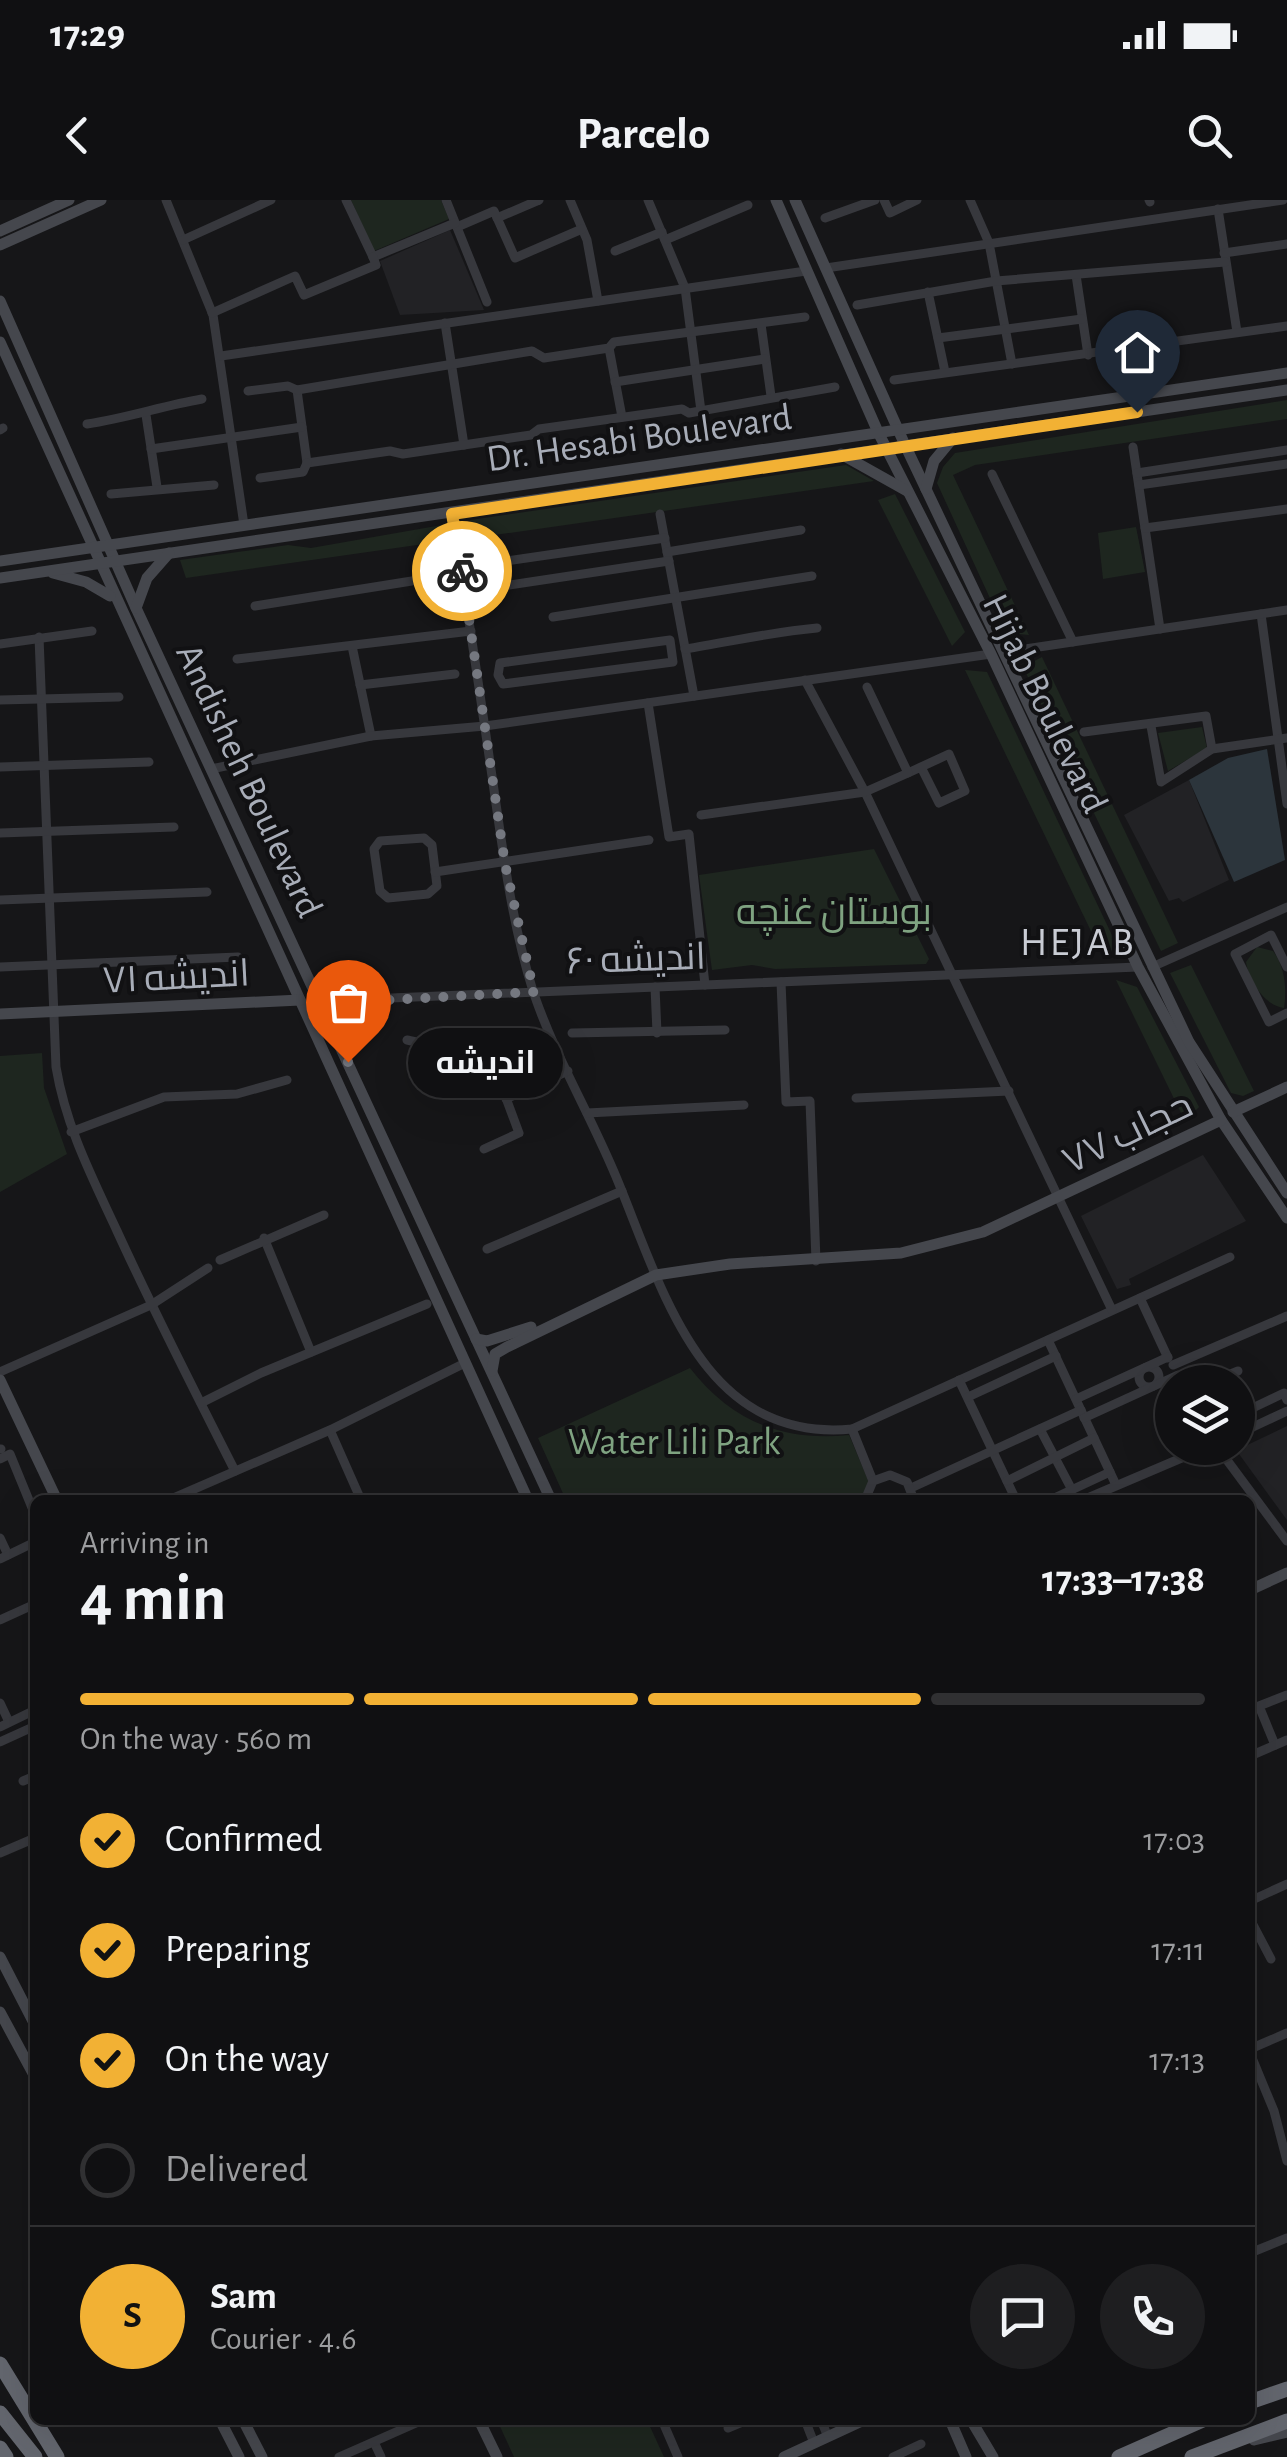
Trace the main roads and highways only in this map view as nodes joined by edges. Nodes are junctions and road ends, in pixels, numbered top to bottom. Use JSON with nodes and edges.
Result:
{"nodes":[{"id":1,"x":69,"y":200,"type":"edge"},
{"id":2,"x":101,"y":200,"type":"edge"},
{"id":3,"x":776,"y":200,"type":"edge"},
{"id":4,"x":796,"y":200,"type":"edge"},
{"id":5,"x":0,"y":231,"type":"edge"},
{"id":6,"x":0,"y":245,"type":"edge"},
{"id":7,"x":0,"y":302,"type":"edge"},
{"id":8,"x":0,"y":342,"type":"edge"},
{"id":9,"x":1287,"y":373,"type":"edge"},
{"id":10,"x":1287,"y":390,"type":"edge"},
{"id":11,"x":898,"y":429,"type":"junction"},
{"id":12,"x":878,"y":432,"type":"junction"},
{"id":13,"x":953,"y":438,"type":"junction"},
{"id":14,"x":904,"y":445,"type":"junction"},
{"id":15,"x":886,"y":448,"type":"junction"},
{"id":16,"x":842,"y":454,"type":"junction"},
{"id":17,"x":926,"y":489,"type":"junction"},
{"id":18,"x":908,"y":491,"type":"junction"},
{"id":19,"x":108,"y":545,"type":"junction"},
{"id":20,"x":92,"y":547,"type":"junction"},
{"id":21,"x":169,"y":554,"type":"junction"},
{"id":22,"x":115,"y":560,"type":"junction"},
{"id":23,"x":0,"y":561,"type":"edge"},
{"id":24,"x":98,"y":563,"type":"junction"},
{"id":25,"x":39,"y":571,"type":"junction"},
{"id":26,"x":0,"y":578,"type":"edge"},
{"id":27,"x":114,"y":598,"type":"junction"},
{"id":28,"x":136,"y":608,"type":"junction"},
{"id":29,"x":1115,"y":881,"type":"junction"},
{"id":30,"x":1102,"y":886,"type":"junction"},
{"id":31,"x":300,"y":1000,"type":"junction"},
{"id":32,"x":0,"y":1014,"type":"edge"},
{"id":33,"x":1287,"y":1088,"type":"edge"},
{"id":34,"x":1233,"y":1112,"type":"junction"},
{"id":35,"x":1221,"y":1120,"type":"junction"},
{"id":36,"x":1287,"y":1193,"type":"edge"},
{"id":37,"x":1287,"y":1218,"type":"edge"},
{"id":38,"x":432,"y":1250,"type":"junction"},
{"id":39,"x":414,"y":1258,"type":"junction"},
{"id":40,"x":578,"y":1310,"type":"junction"},
{"id":41,"x":476,"y":1339,"type":"junction"},
{"id":42,"x":492,"y":1373,"type":"junction"},
{"id":43,"x":0,"y":1376,"type":"edge"},
{"id":44,"x":55,"y":1495,"type":"edge"},
{"id":45,"x":526,"y":1495,"type":"edge"},
{"id":46,"x":548,"y":1495,"type":"edge"},
{"id":47,"x":1287,"y":1572,"type":"edge"},
{"id":48,"x":1255,"y":1588,"type":"edge"},
{"id":49,"x":0,"y":1957,"type":"edge"},
{"id":50,"x":0,"y":2012,"type":"edge"},
{"id":51,"x":30,"y":2014,"type":"edge"},
{"id":52,"x":30,"y":2068,"type":"edge"},
{"id":53,"x":0,"y":2364,"type":"edge"},
{"id":54,"x":1287,"y":2389,"type":"edge"},
{"id":55,"x":1255,"y":2400,"type":"edge"},
{"id":56,"x":0,"y":2413,"type":"edge"},
{"id":57,"x":30,"y":2413,"type":"edge"},
{"id":58,"x":1287,"y":2422,"type":"edge"},
{"id":59,"x":37,"y":2425,"type":"edge"},
{"id":60,"x":223,"y":2425,"type":"edge"},
{"id":61,"x":246,"y":2425,"type":"edge"},
{"id":62,"x":482,"y":2425,"type":"edge"},
{"id":63,"x":853,"y":2425,"type":"edge"},
{"id":64,"x":952,"y":2425,"type":"edge"},
{"id":65,"x":974,"y":2425,"type":"edge"},
{"id":66,"x":1192,"y":2425,"type":"edge"},
{"id":67,"x":1287,"y":2432,"type":"edge"},
{"id":68,"x":0,"y":2448,"type":"edge"},
{"id":69,"x":1194,"y":2456,"type":"edge"},
{"id":70,"x":6,"y":2457,"type":"edge"},
{"id":71,"x":36,"y":2457,"type":"edge"},
{"id":72,"x":57,"y":2457,"type":"edge"},
{"id":73,"x":240,"y":2457,"type":"edge"},
{"id":74,"x":262,"y":2457,"type":"edge"},
{"id":75,"x":496,"y":2457,"type":"edge"},
{"id":76,"x":784,"y":2457,"type":"edge"},
{"id":77,"x":966,"y":2457,"type":"edge"},
{"id":78,"x":993,"y":2457,"type":"edge"},
{"id":79,"x":1119,"y":2457,"type":"edge"}],
"edges":[{"from":1,"to":5,"type":"main road"},
{"from":2,"to":6,"type":"main road"},
{"from":3,"to":12,"type":"main road","name":"Hijab Boulevard"},
{"from":4,"to":11,"type":"main road","name":"Hijab Boulevard"},
{"from":7,"to":19,"type":"main road","name":"Andisheh Boulevard"},
{"from":8,"to":20,"type":"main road","name":"Andisheh Boulevard"},
{"from":9,"to":11,"type":"main road","name":"Dr. Hesabi Boulevard"},
{"from":10,"to":13,"type":"main road","name":"Dr. Hesabi Boulevard"},
{"from":11,"to":12,"type":"main road","name":"Dr. Hesabi Boulevard"},
{"from":11,"to":14,"type":"main road","name":"Hijab Boulevard"},
{"from":12,"to":15,"type":"main road","name":"Hijab Boulevard"},
{"from":12,"to":19,"type":"main road","name":"Dr. Hesabi Boulevard"},
{"from":13,"to":14,"type":"main road","name":"Dr. Hesabi Boulevard"},
{"from":13,"to":17,"type":"main road"},
{"from":14,"to":15,"type":"main road","name":"Dr. Hesabi Boulevard"},
{"from":14,"to":17,"type":"main road","name":"Hijab Boulevard"},
{"from":15,"to":16,"type":"main road","name":"Dr. Hesabi Boulevard"},
{"from":15,"to":18,"type":"main road","name":"Hijab Boulevard"},
{"from":16,"to":18,"type":"main road"},
{"from":16,"to":21,"type":"main road","name":"Dr. Hesabi Boulevard"},
{"from":17,"to":29,"type":"main road","name":"Hijab Boulevard"},
{"from":18,"to":30,"type":"main road","name":"Hijab Boulevard"},
{"from":19,"to":20,"type":"main road","name":"Dr. Hesabi Boulevard"},
{"from":19,"to":22,"type":"main road","name":"Andisheh Boulevard"},
{"from":20,"to":23,"type":"main road","name":"Dr. Hesabi Boulevard"},
{"from":20,"to":24,"type":"main road","name":"Andisheh Boulevard"},
{"from":21,"to":22,"type":"main road","name":"Dr. Hesabi Boulevard"},
{"from":21,"to":28,"type":"main road"},
{"from":22,"to":24,"type":"main road","name":"Dr. Hesabi Boulevard"},
{"from":22,"to":28,"type":"main road","name":"Andisheh Boulevard"},
{"from":24,"to":25,"type":"main road","name":"Dr. Hesabi Boulevard"},
{"from":24,"to":27,"type":"main road","name":"Andisheh Boulevard"},
{"from":25,"to":26,"type":"main road","name":"Dr. Hesabi Boulevard"},
{"from":25,"to":27,"type":"main road"},
{"from":27,"to":31,"type":"main road","name":"Andisheh Boulevard"},
{"from":28,"to":38,"type":"main road","name":"Andisheh Boulevard"},
{"from":29,"to":30,"type":"main road"},
{"from":29,"to":34,"type":"main road","name":"Hijab Boulevard"},
{"from":30,"to":35,"type":"main road","name":"Hijab Boulevard"},
{"from":31,"to":32,"type":"main road","name":"اندیشه ۷۱"},
{"from":31,"to":39,"type":"main road","name":"Andisheh Boulevard"},
{"from":33,"to":34,"type":"main road"},
{"from":34,"to":36,"type":"main road","name":"Hijab Boulevard"},
{"from":35,"to":37,"type":"main road","name":"Hijab Boulevard"},
{"from":35,"to":40,"type":"main road","name":"حجاب ۷۷"},
{"from":38,"to":39,"type":"main road"},
{"from":38,"to":41,"type":"main road","name":"Andisheh Boulevard"},
{"from":39,"to":45,"type":"main road","name":"Andisheh Boulevard"},
{"from":40,"to":41,"type":"main road"},
{"from":40,"to":42,"type":"main road"},
{"from":41,"to":42,"type":"main road","name":"Andisheh Boulevard"},
{"from":42,"to":46,"type":"main road","name":"Andisheh Boulevard"},
{"from":43,"to":44,"type":"main road"},
{"from":47,"to":48,"type":"main road"},
{"from":49,"to":51,"type":"main road"},
{"from":50,"to":52,"type":"main road"},
{"from":53,"to":57,"type":"highway"},
{"from":54,"to":55,"type":"highway"},
{"from":56,"to":71,"type":"highway"},
{"from":58,"to":69,"type":"highway"},
{"from":59,"to":72,"type":"highway"},
{"from":60,"to":73,"type":"main road"},
{"from":61,"to":74,"type":"main road"},
{"from":62,"to":75,"type":"main road"},
{"from":63,"to":76,"type":"main road"},
{"from":64,"to":77,"type":"main road"},
{"from":65,"to":78,"type":"main road"},
{"from":66,"to":79,"type":"highway"},
{"from":67,"to":69,"type":"main road"},
{"from":68,"to":70,"type":"highway"}]}
